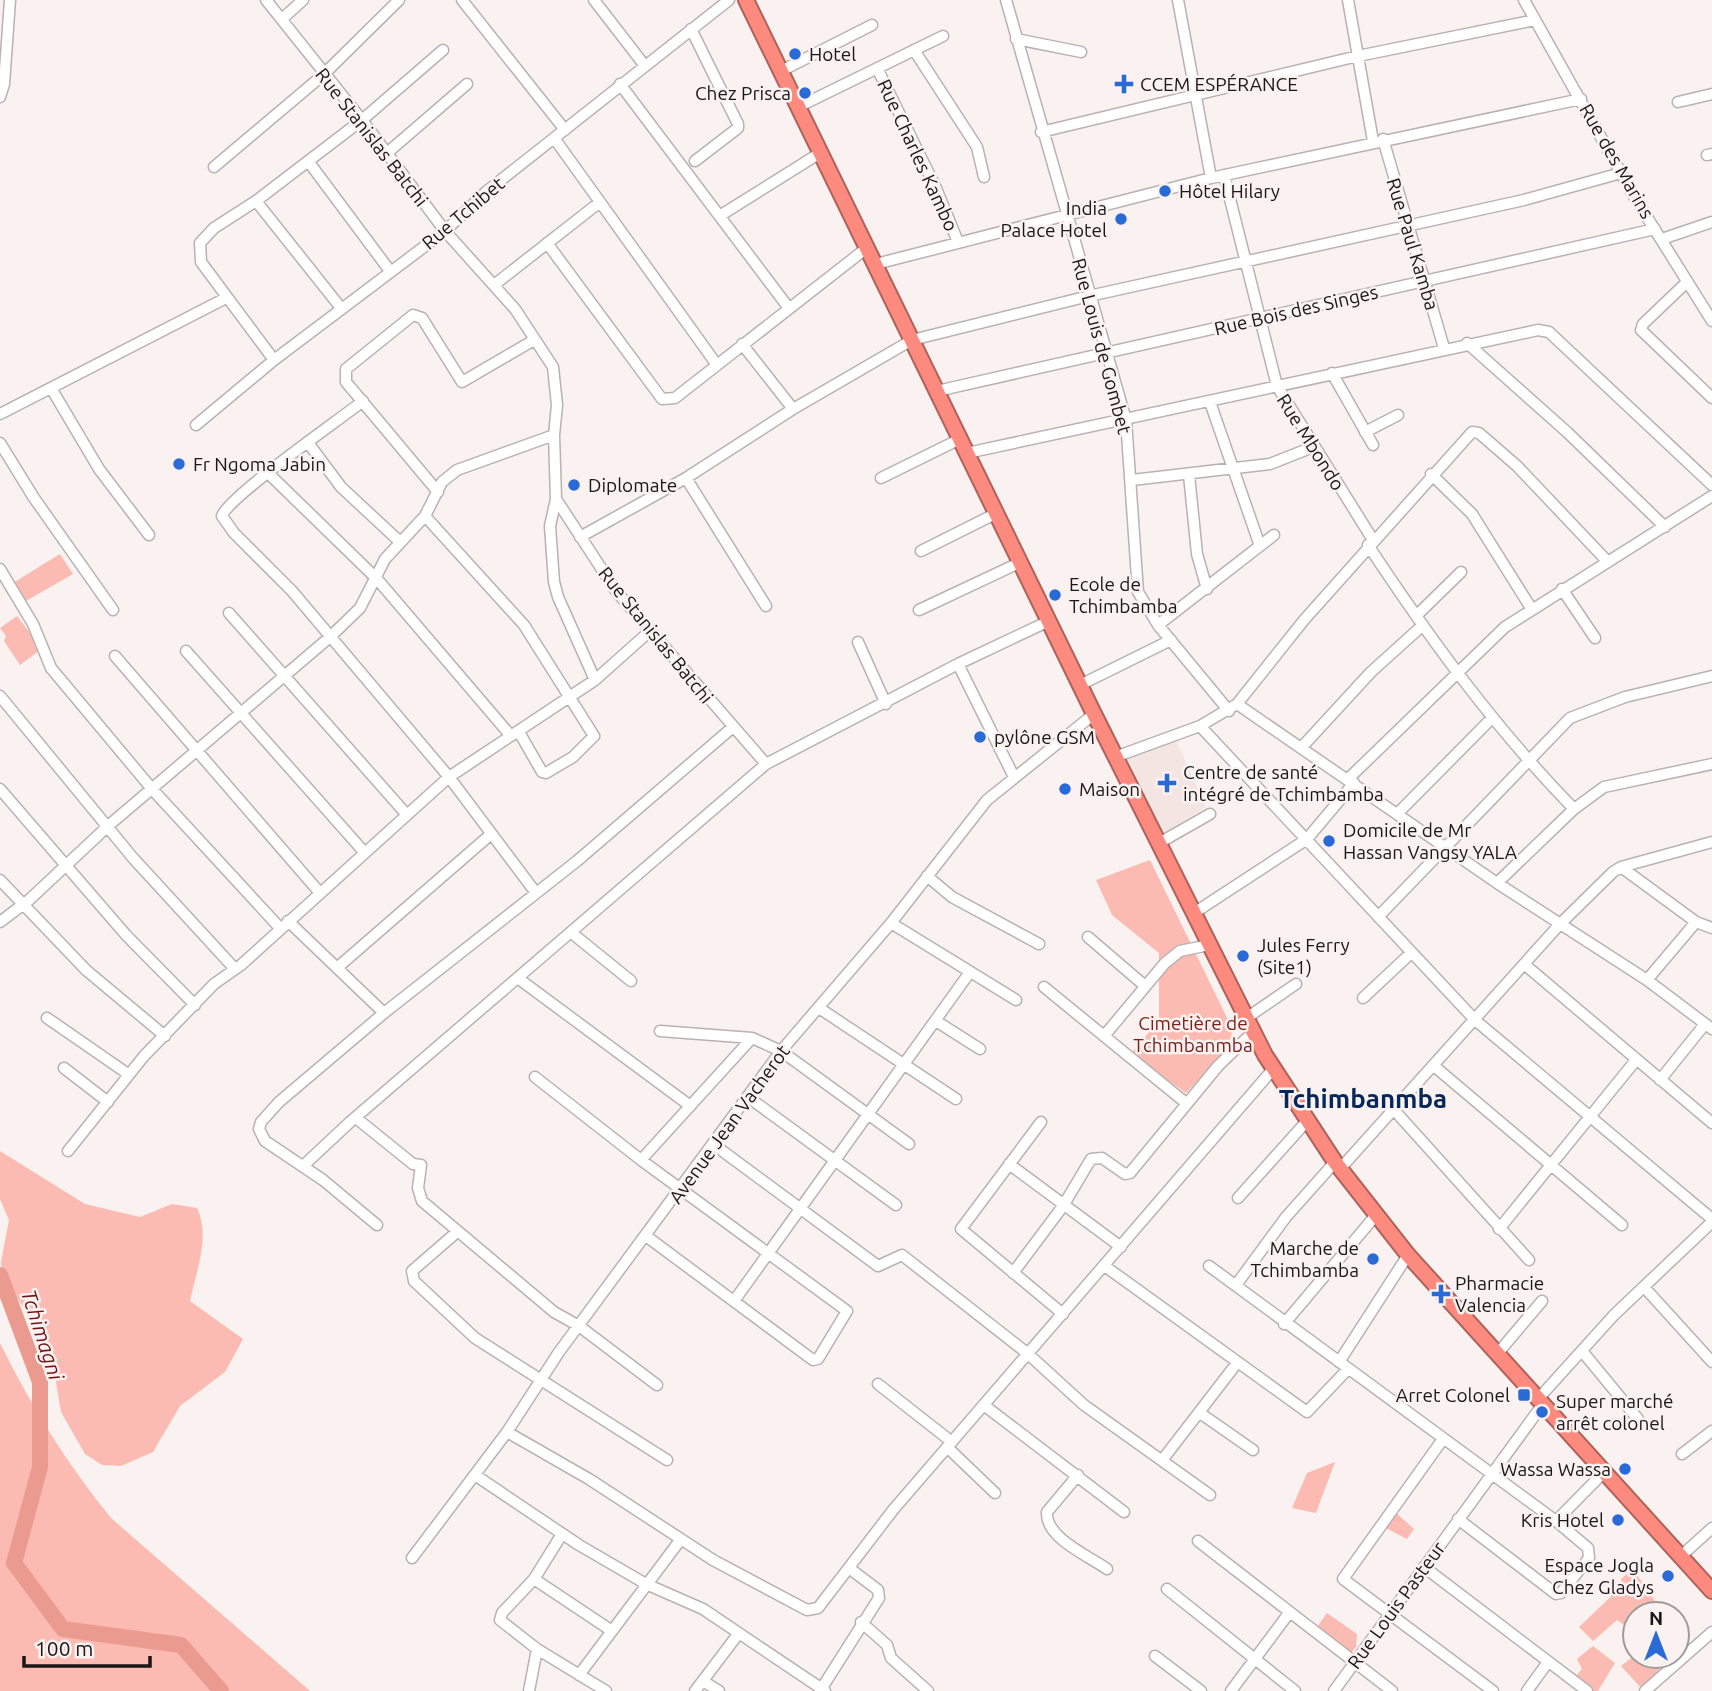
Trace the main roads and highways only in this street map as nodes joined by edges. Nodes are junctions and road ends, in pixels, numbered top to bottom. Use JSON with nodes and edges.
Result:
{"nodes":[{"id":1,"x":746,"y":0,"type":"edge"},
{"id":2,"x":1712,"y":1591,"type":"edge"}],
"edges":[{"from":1,"to":2,"type":"highway"}]}
